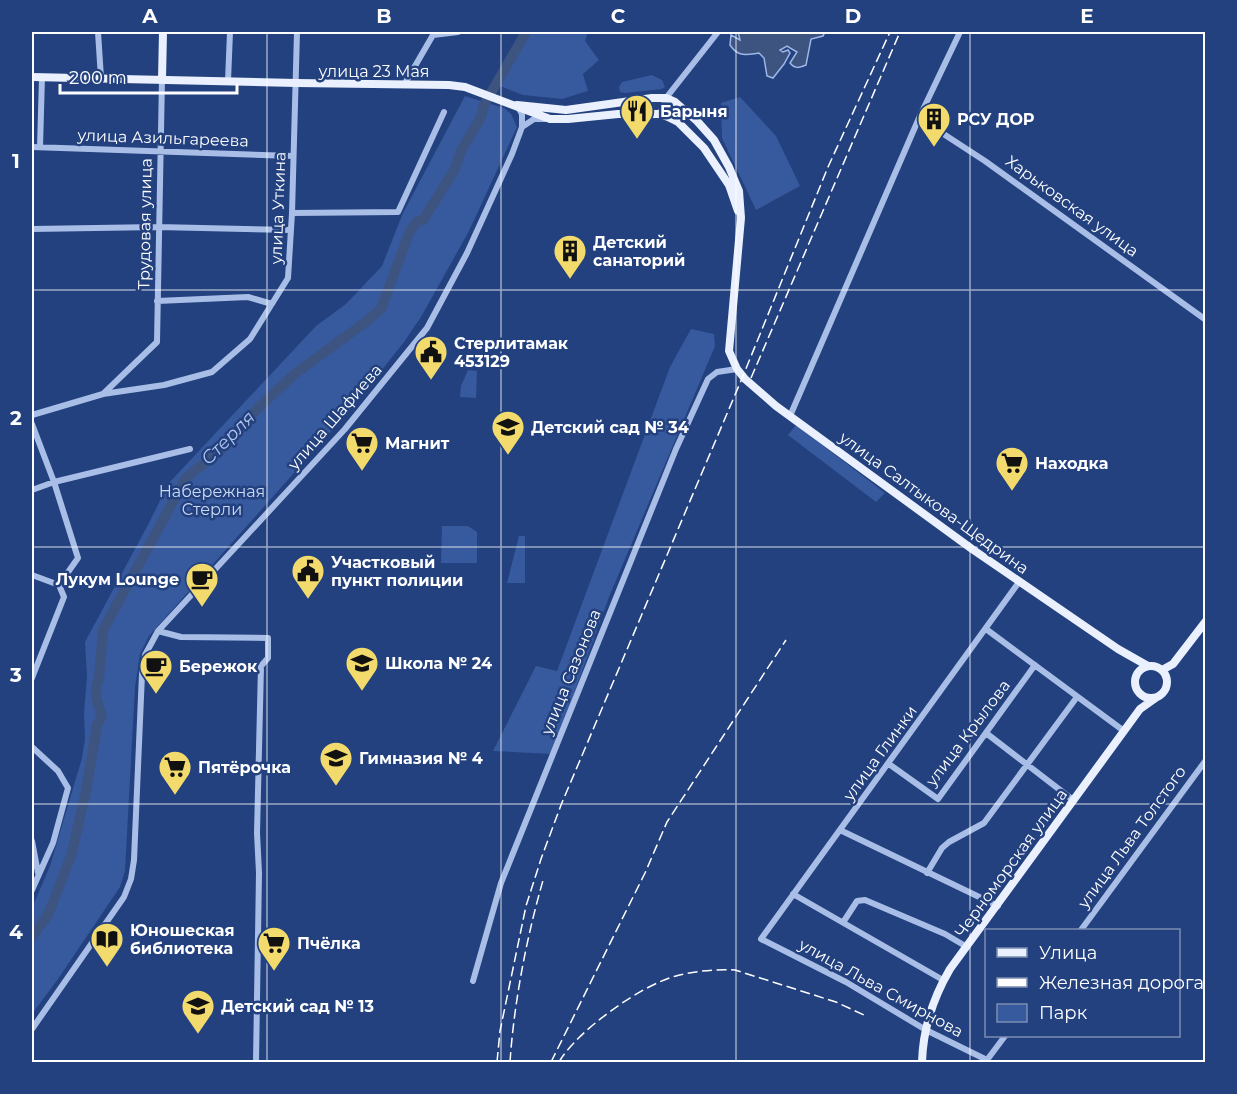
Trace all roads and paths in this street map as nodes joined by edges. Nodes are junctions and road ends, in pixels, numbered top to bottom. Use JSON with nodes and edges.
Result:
{"nodes":[{"id":1,"x":98,"y":32,"type":"edge"},
{"id":2,"x":163,"y":32,"type":"edge"},
{"id":3,"x":230,"y":32,"type":"edge"},
{"id":4,"x":297,"y":32,"type":"edge"},
{"id":5,"x":458,"y":32,"type":"edge"},
{"id":6,"x":718,"y":32,"type":"edge"},
{"id":7,"x":960,"y":32,"type":"edge"},
{"id":8,"x":433,"y":33,"type":"edge"},
{"id":9,"x":32,"y":77,"type":"edge"},
{"id":10,"x":42,"y":77,"type":"junction"},
{"id":11,"x":101,"y":78,"type":"junction"},
{"id":12,"x":162,"y":79,"type":"junction"},
{"id":13,"x":228,"y":81,"type":"junction"},
{"id":14,"x":296,"y":84,"type":"junction"},
{"id":15,"x":404,"y":85,"type":"junction"},
{"id":16,"x":666,"y":98,"type":"junction"},
{"id":17,"x":517,"y":105,"type":"junction"},
{"id":18,"x":566,"y":110,"type":"junction"},
{"id":19,"x":444,"y":112,"type":"dead end"},
{"id":20,"x":660,"y":114,"type":"junction"},
{"id":21,"x":919,"y":118,"type":"junction"},
{"id":22,"x":550,"y":119,"type":"junction"},
{"id":23,"x":568,"y":119,"type":"junction"},
{"id":24,"x":522,"y":127,"type":"junction"},
{"id":25,"x":32,"y":147,"type":"edge"},
{"id":26,"x":40,"y":147,"type":"junction"},
{"id":27,"x":159,"y":151,"type":"junction"},
{"id":28,"x":293,"y":156,"type":"junction"},
{"id":29,"x":292,"y":213,"type":"junction"},
{"id":30,"x":741,"y":218,"type":"junction"},
{"id":31,"x":158,"y":226,"type":"junction"},
{"id":32,"x":32,"y":229,"type":"edge"},
{"id":33,"x":291,"y":230,"type":"junction"},
{"id":34,"x":157,"y":301,"type":"junction"},
{"id":35,"x":272,"y":304,"type":"junction"},
{"id":36,"x":1206,"y":320,"type":"edge"},
{"id":37,"x":737,"y":369,"type":"junction"},
{"id":38,"x":103,"y":394,"type":"junction"},
{"id":39,"x":32,"y":415,"type":"edge"},
{"id":40,"x":790,"y":416,"type":"junction"},
{"id":41,"x":32,"y":424,"type":"edge"},
{"id":42,"x":190,"y":449,"type":"dead end"},
{"id":43,"x":54,"y":482,"type":"junction"},
{"id":44,"x":32,"y":490,"type":"edge"},
{"id":45,"x":32,"y":575,"type":"edge"},
{"id":46,"x":1019,"y":582,"type":"junction"},
{"id":47,"x":59,"y":585,"type":"junction"},
{"id":48,"x":1206,"y":621,"type":"edge"},
{"id":49,"x":986,"y":629,"type":"junction"},
{"id":50,"x":158,"y":631,"type":"junction"},
{"id":51,"x":1132,"y":659,"type":"junction"},
{"id":52,"x":1173,"y":664,"type":"junction"},
{"id":53,"x":1035,"y":665,"type":"junction"},
{"id":54,"x":1148,"y":666,"type":"junction"},
{"id":55,"x":1162,"y":670,"type":"junction"},
{"id":56,"x":1137,"y":674,"type":"junction"},
{"id":57,"x":32,"y":678,"type":"edge"},
{"id":58,"x":1167,"y":685,"type":"junction"},
{"id":59,"x":1139,"y":692,"type":"junction"},
{"id":60,"x":1157,"y":696,"type":"junction"},
{"id":61,"x":1077,"y":697,"type":"junction"},
{"id":62,"x":1140,"y":709,"type":"junction"},
{"id":63,"x":1124,"y":731,"type":"junction"},
{"id":64,"x":986,"y":733,"type":"junction"},
{"id":65,"x":32,"y":747,"type":"edge"},
{"id":66,"x":1206,"y":760,"type":"edge"},
{"id":67,"x":889,"y":764,"type":"junction"},
{"id":68,"x":1028,"y":765,"type":"junction"},
{"id":69,"x":1073,"y":800,"type":"junction"},
{"id":70,"x":840,"y":830,"type":"junction"},
{"id":71,"x":32,"y":841,"type":"edge"},
{"id":72,"x":38,"y":873,"type":"junction"},
{"id":73,"x":927,"y":873,"type":"junction"},
{"id":74,"x":32,"y":890,"type":"edge"},
{"id":75,"x":794,"y":894,"type":"junction"},
{"id":76,"x":998,"y":906,"type":"junction"},
{"id":77,"x":844,"y":921,"type":"junction"},
{"id":78,"x":1082,"y":929,"type":"edge"},
{"id":79,"x":762,"y":939,"type":"joint"},
{"id":80,"x":967,"y":946,"type":"junction"},
{"id":81,"x":473,"y":981,"type":"dead end"},
{"id":82,"x":943,"y":981,"type":"junction"},
{"id":83,"x":32,"y":1029,"type":"edge"},
{"id":84,"x":926,"y":1030,"type":"junction"},
{"id":85,"x":1004,"y":1037,"type":"edge"},
{"id":86,"x":256,"y":1062,"type":"edge"},
{"id":87,"x":922,"y":1062,"type":"edge"}],
"edges":[{"from":1,"to":11,"type":"street"},
{"from":2,"to":12,"type":"main road","name":"Трудовая улица"},
{"from":3,"to":13,"type":"street"},
{"from":4,"to":14,"type":"street","name":"улица Уткина"},
{"from":5,"to":8,"type":"street"},
{"from":6,"to":16,"type":"street"},
{"from":7,"to":21,"type":"street"},
{"from":8,"to":15,"type":"street"},
{"from":9,"to":10,"type":"main road","name":"улица 23 Мая"},
{"from":10,"to":11,"type":"main road","name":"улица 23 Мая"},
{"from":10,"to":26,"type":"street"},
{"from":11,"to":12,"type":"main road","name":"улица 23 Мая"},
{"from":12,"to":13,"type":"main road","name":"улица 23 Мая"},
{"from":12,"to":27,"type":"street","name":"Трудовая улица"},
{"from":13,"to":14,"type":"main road","name":"улица 23 Мая"},
{"from":14,"to":15,"type":"main road","name":"улица 23 Мая"},
{"from":14,"to":28,"type":"street","name":"улица Уткина"},
{"from":15,"to":17,"type":"main road","name":"улица 23 Мая"},
{"from":16,"to":18,"type":"main road"},
{"from":16,"to":20,"type":"street"},
{"from":16,"to":30,"type":"main road"},
{"from":17,"to":18,"type":"main road"},
{"from":17,"to":22,"type":"main road"},
{"from":17,"to":24,"type":"street"},
{"from":18,"to":23,"type":"street"},
{"from":19,"to":29,"type":"street"},
{"from":20,"to":23,"type":"main road"},
{"from":20,"to":30,"type":"main road"},
{"from":21,"to":36,"type":"street","name":"Харьковская улица"},
{"from":21,"to":40,"type":"street"},
{"from":22,"to":23,"type":"main road"},
{"from":22,"to":24,"type":"street"},
{"from":24,"to":50,"type":"street","name":"улица Шафиева"},
{"from":25,"to":26,"type":"street","name":"улица Азильгареева"},
{"from":26,"to":27,"type":"street","name":"улица Азильгареева"},
{"from":27,"to":28,"type":"street","name":"улица Азильгареева"},
{"from":27,"to":31,"type":"street","name":"Трудовая улица"},
{"from":28,"to":29,"type":"street","name":"улица Уткина"},
{"from":29,"to":33,"type":"street","name":"улица Уткина"},
{"from":30,"to":37,"type":"main road"},
{"from":31,"to":32,"type":"street"},
{"from":31,"to":33,"type":"street"},
{"from":31,"to":34,"type":"street","name":"Трудовая улица"},
{"from":33,"to":35,"type":"street","name":"улица Уткина"},
{"from":34,"to":35,"type":"street"},
{"from":34,"to":38,"type":"street","name":"Трудовая улица"},
{"from":35,"to":38,"type":"street","name":"улица Уткина"},
{"from":37,"to":40,"type":"main road","name":"улица Салтыкова-Щедрина"},
{"from":37,"to":81,"type":"street","name":"улица Сазонова"},
{"from":38,"to":39,"type":"street","name":"улица Уткина"},
{"from":40,"to":46,"type":"main road","name":"улица Салтыкова-Щедрина"},
{"from":41,"to":43,"type":"street"},
{"from":42,"to":43,"type":"street"},
{"from":43,"to":44,"type":"street"},
{"from":43,"to":47,"type":"street"},
{"from":45,"to":47,"type":"street"},
{"from":46,"to":49,"type":"street","name":"улица Глинки"},
{"from":46,"to":51,"type":"main road","name":"улица Салтыкова-Щедрина"},
{"from":47,"to":57,"type":"street"},
{"from":48,"to":52,"type":"main road"},
{"from":49,"to":53,"type":"street"},
{"from":49,"to":67,"type":"street","name":"улица Глинки"},
{"from":50,"to":83,"type":"street","name":"улица Шафиева"},
{"from":50,"to":86,"type":"street"},
{"from":51,"to":54,"type":"main road","name":"улица Салтыкова-Щедрина"},
{"from":51,"to":56,"type":"main road"},
{"from":52,"to":55,"type":"main road"},
{"from":52,"to":58,"type":"main road"},
{"from":53,"to":61,"type":"street"},
{"from":53,"to":64,"type":"street","name":"улица Крылова"},
{"from":54,"to":55,"type":"main road"},
{"from":54,"to":56,"type":"main road"},
{"from":55,"to":58,"type":"main road"},
{"from":56,"to":59,"type":"main road"},
{"from":58,"to":60,"type":"main road"},
{"from":59,"to":60,"type":"main road"},
{"from":59,"to":62,"type":"main road"},
{"from":60,"to":62,"type":"main road","name":"Черноморская улица"},
{"from":61,"to":63,"type":"street"},
{"from":61,"to":68,"type":"street"},
{"from":62,"to":63,"type":"main road","name":"Черноморская улица"},
{"from":63,"to":69,"type":"main road","name":"Черноморская улица"},
{"from":64,"to":67,"type":"street","name":"улица Крылова"},
{"from":64,"to":68,"type":"street"},
{"from":65,"to":72,"type":"street"},
{"from":66,"to":78,"type":"street","name":"улица Льва Толстого"},
{"from":67,"to":70,"type":"street","name":"улица Глинки"},
{"from":68,"to":69,"type":"street"},
{"from":68,"to":73,"type":"street"},
{"from":69,"to":76,"type":"main road","name":"Черноморская улица"},
{"from":70,"to":73,"type":"street"},
{"from":70,"to":75,"type":"street","name":"улица Глинки"},
{"from":71,"to":72,"type":"street"},
{"from":72,"to":74,"type":"street"},
{"from":73,"to":76,"type":"street"},
{"from":75,"to":77,"type":"street"},
{"from":75,"to":79,"type":"street","name":"улица Глинки"},
{"from":76,"to":80,"type":"main road","name":"Черноморская улица"},
{"from":77,"to":80,"type":"street"},
{"from":77,"to":82,"type":"street"},
{"from":79,"to":84,"type":"street","name":"улица Льва Смирнова"},
{"from":80,"to":82,"type":"main road","name":"Черноморская улица"},
{"from":82,"to":84,"type":"main road","name":"Черноморская улица"},
{"from":84,"to":85,"type":"street","name":"улица Льва Смирнова"},
{"from":84,"to":87,"type":"main road","name":"Черноморская улица"}]}
